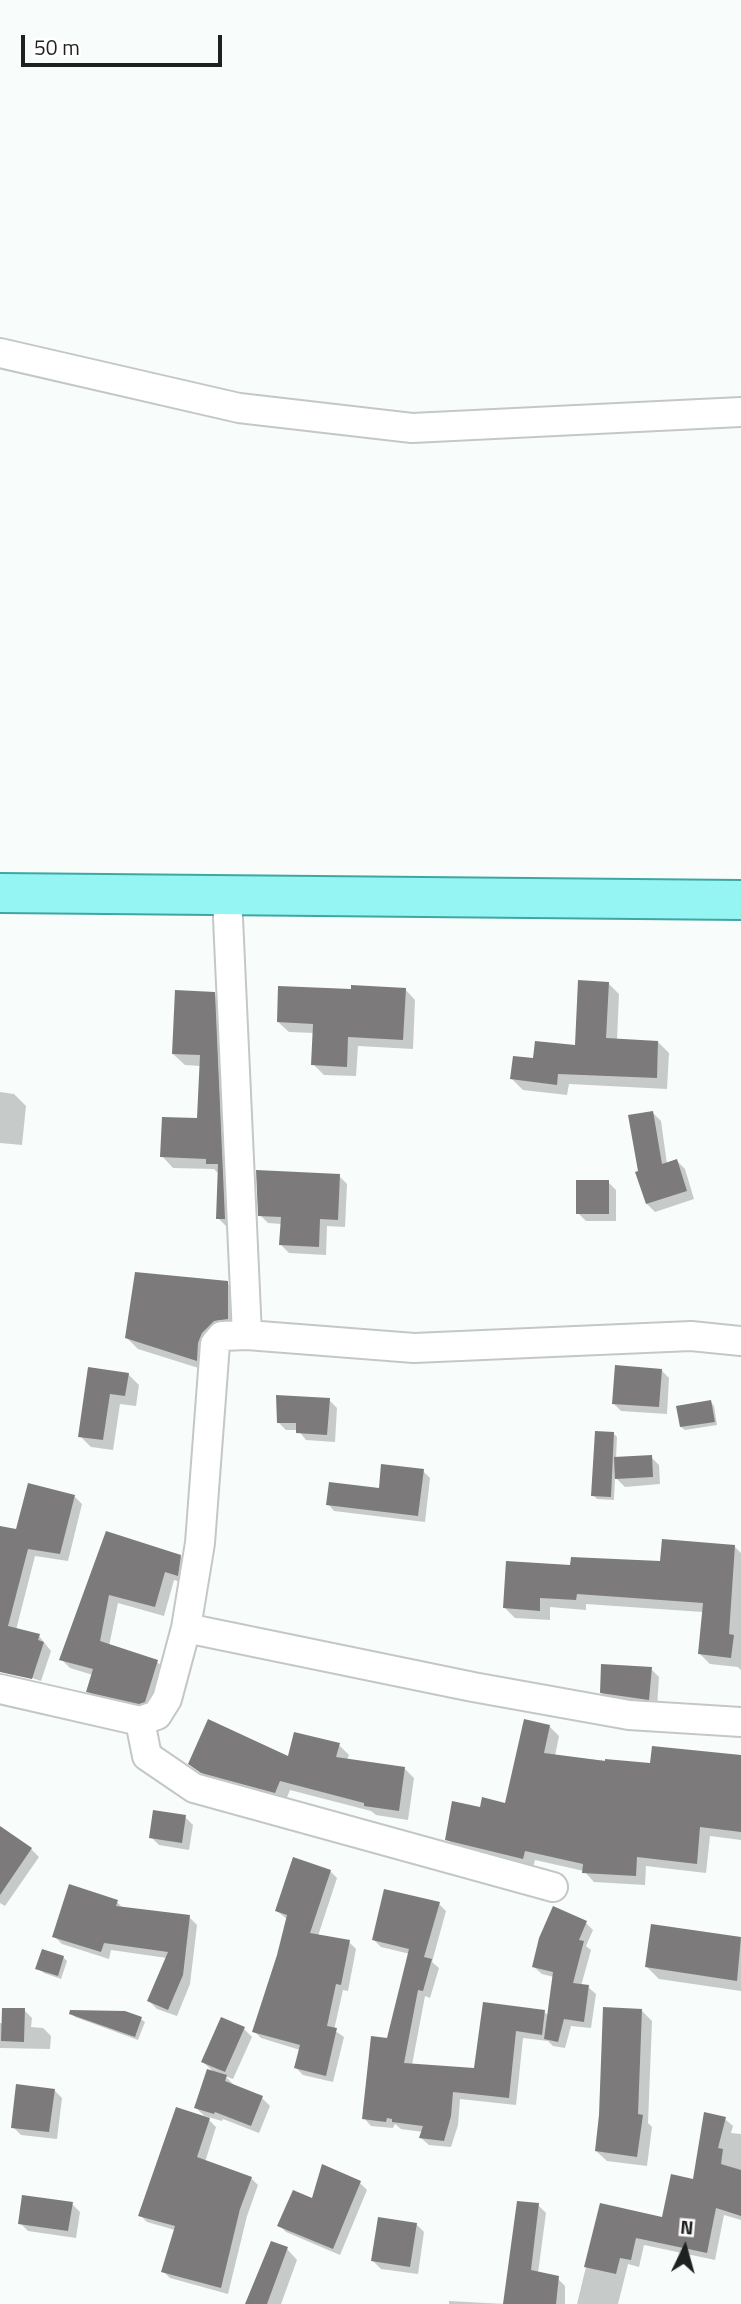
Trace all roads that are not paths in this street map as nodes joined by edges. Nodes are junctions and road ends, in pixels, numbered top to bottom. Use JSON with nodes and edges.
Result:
{"nodes":[{"id":1,"x":0,"y":353,"type":"edge"},
{"id":2,"x":741,"y":412,"type":"edge"},
{"id":3,"x":0,"y":893,"type":"edge"},
{"id":4,"x":227,"y":896,"type":"junction"},
{"id":5,"x":741,"y":900,"type":"edge"},
{"id":6,"x":247,"y":1335,"type":"junction"},
{"id":7,"x":741,"y":1341,"type":"edge"},
{"id":8,"x":186,"y":1628,"type":"junction"},
{"id":9,"x":0,"y":1689,"type":"edge"},
{"id":10,"x":140,"y":1721,"type":"junction"},
{"id":11,"x":741,"y":1722,"type":"edge"},
{"id":12,"x":553,"y":1887,"type":"dead end"}],
"edges":[{"from":1,"to":2,"type":"street"},
{"from":3,"to":4,"type":"main road"},
{"from":4,"to":5,"type":"main road"},
{"from":4,"to":6,"type":"street"},
{"from":6,"to":7,"type":"street"},
{"from":6,"to":8,"type":"street"},
{"from":8,"to":10,"type":"street"},
{"from":8,"to":11,"type":"street"},
{"from":9,"to":10,"type":"street"},
{"from":10,"to":12,"type":"street"}]}
